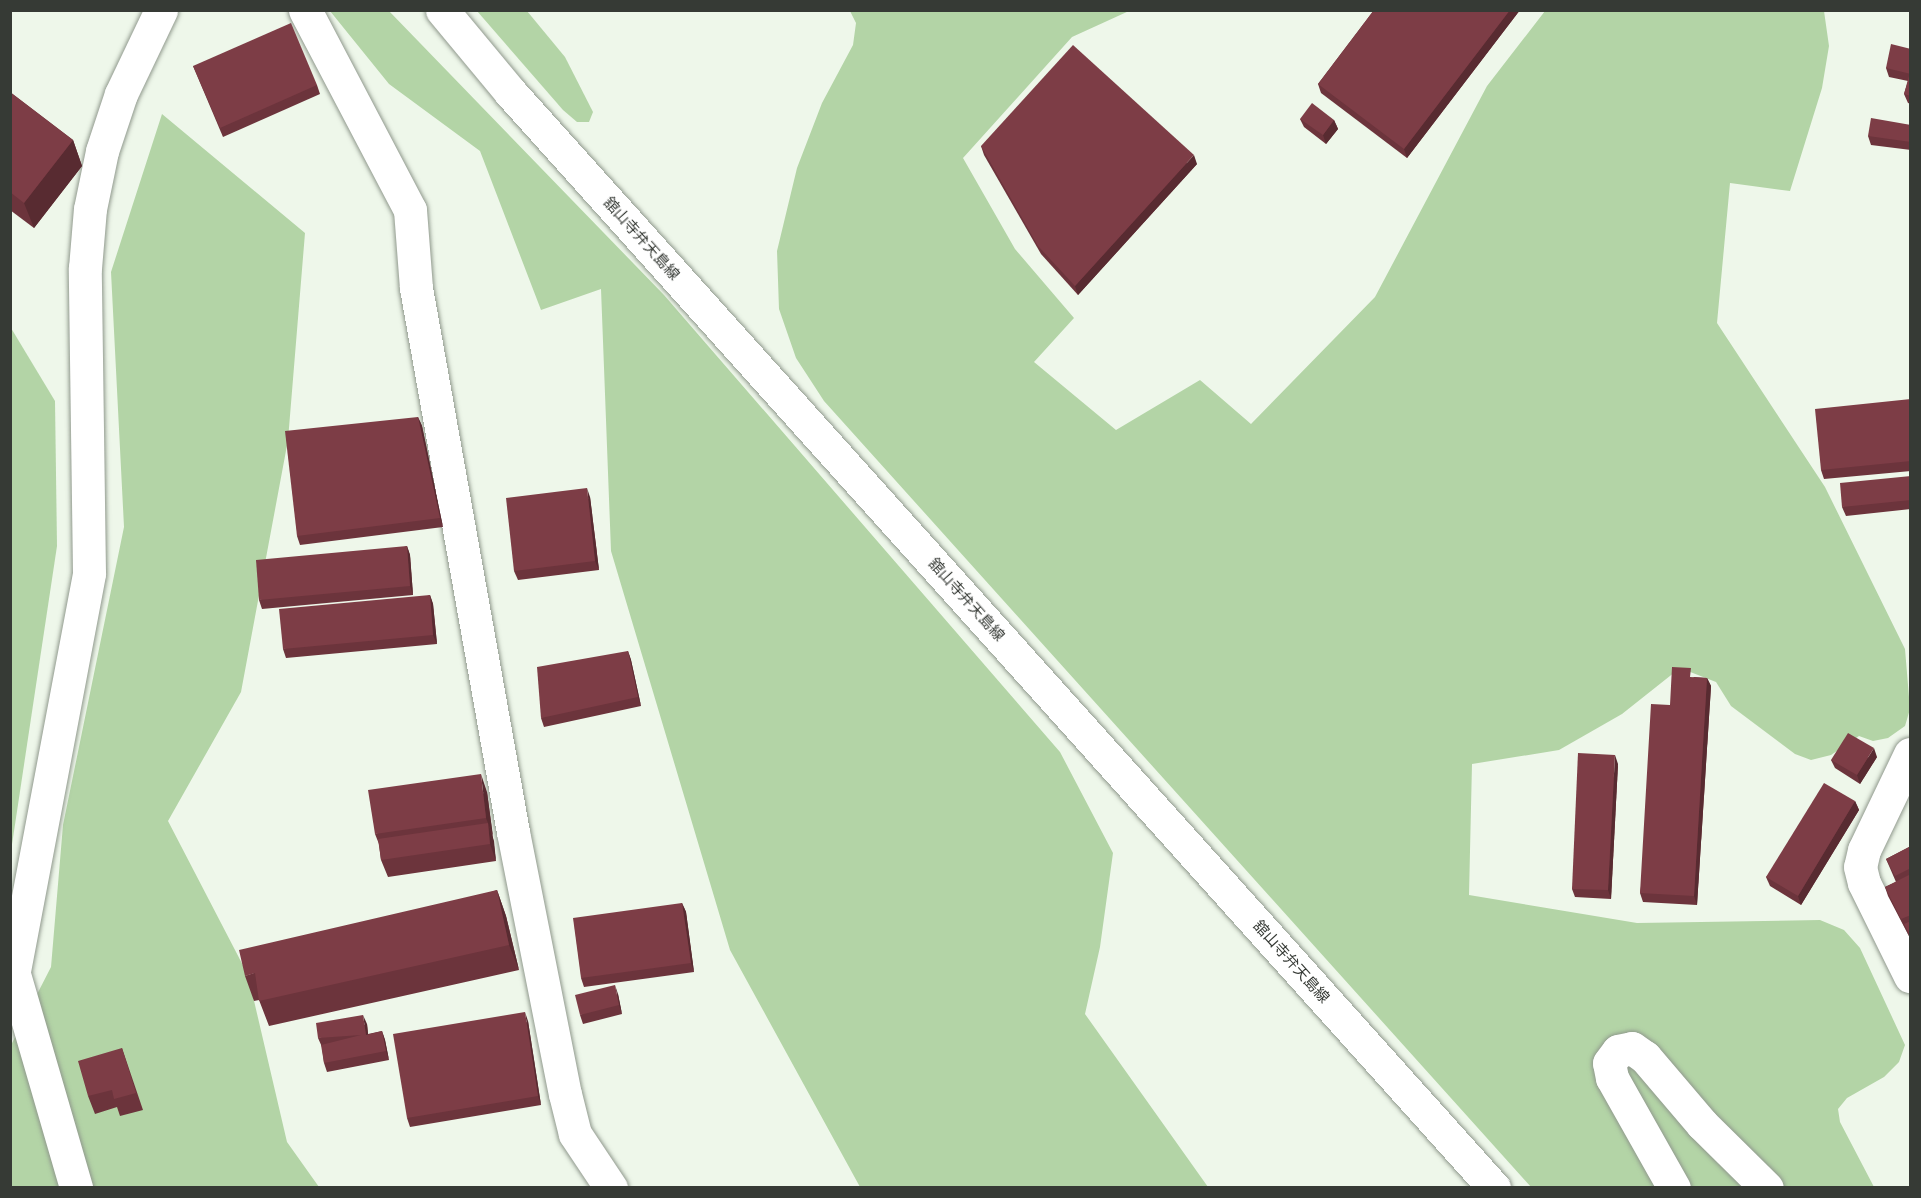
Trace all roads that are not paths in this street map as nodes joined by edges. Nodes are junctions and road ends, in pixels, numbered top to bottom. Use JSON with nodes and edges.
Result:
{"nodes":[{"id":1,"x":161,"y":10,"type":"edge"},
{"id":2,"x":305,"y":10,"type":"edge"},
{"id":3,"x":442,"y":10,"type":"edge"},
{"id":4,"x":1911,"y":754,"type":"edge"},
{"id":5,"x":1911,"y":976,"type":"edge"},
{"id":6,"x":12,"y":983,"type":"edge"},
{"id":7,"x":76,"y":1188,"type":"edge"},
{"id":8,"x":611,"y":1188,"type":"edge"},
{"id":9,"x":1494,"y":1188,"type":"edge"},
{"id":10,"x":1674,"y":1188,"type":"edge"},
{"id":11,"x":1767,"y":1188,"type":"edge"}],
"edges":[{"from":1,"to":6,"type":"street"},
{"from":2,"to":8,"type":"street"},
{"from":3,"to":9,"type":"street","name":"舘山寺弁天島線"},
{"from":4,"to":5,"type":"street"},
{"from":6,"to":7,"type":"street"},
{"from":10,"to":11,"type":"street"}]}
